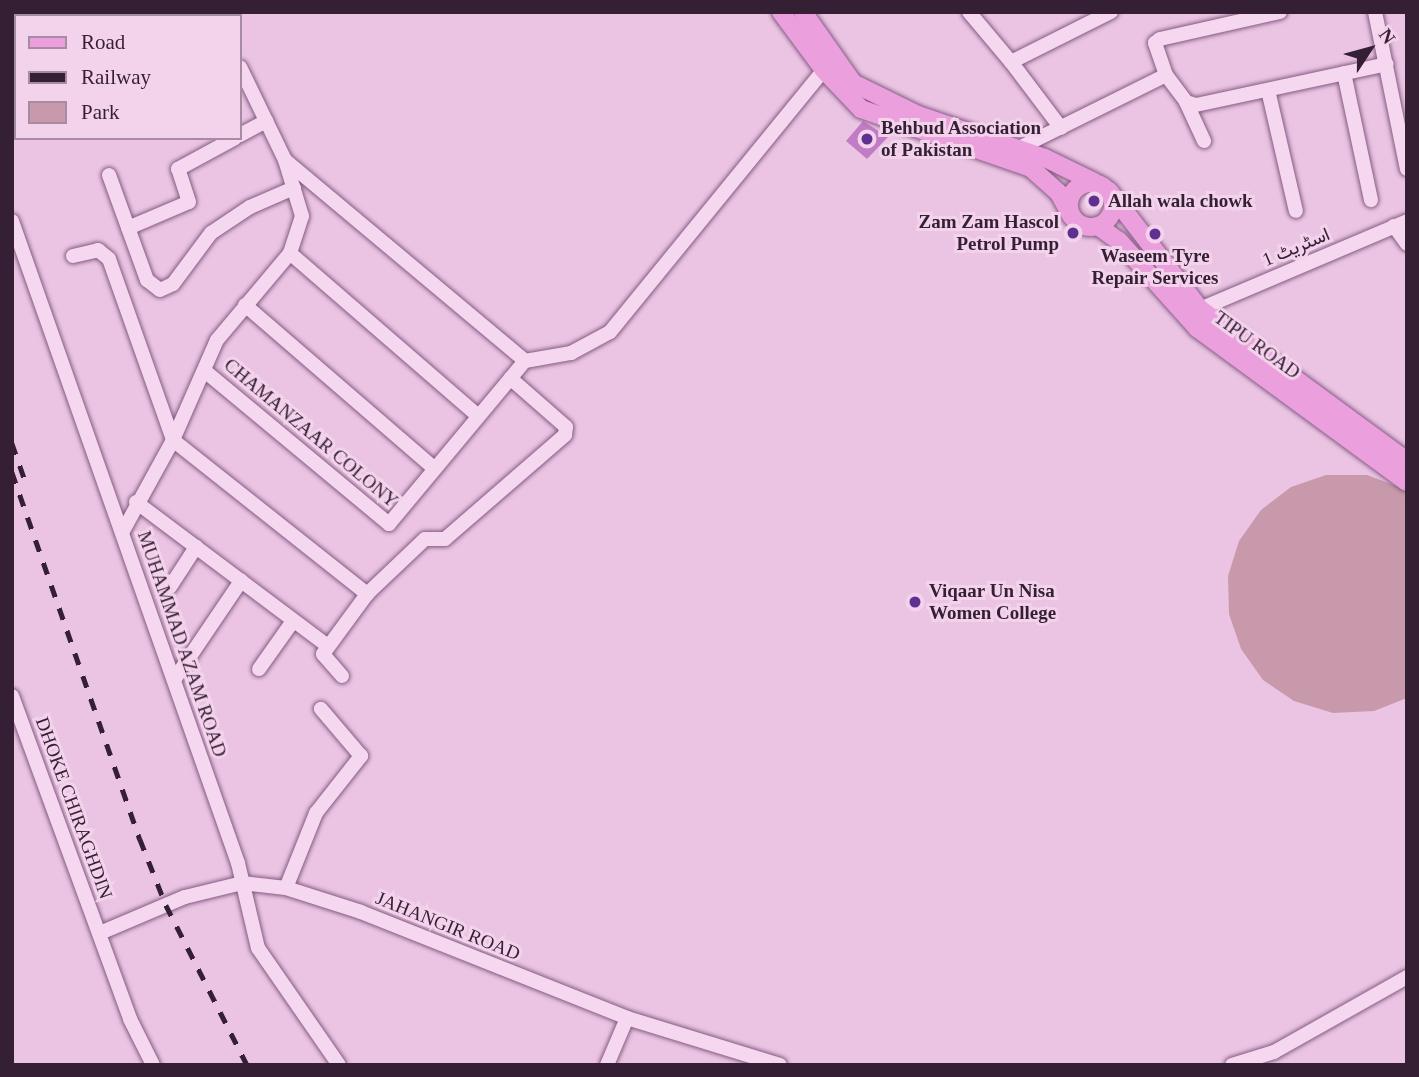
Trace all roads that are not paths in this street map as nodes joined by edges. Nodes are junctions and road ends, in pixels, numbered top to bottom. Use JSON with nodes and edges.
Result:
{"nodes":[{"id":1,"x":781,"y":12,"type":"edge"},
{"id":2,"x":803,"y":12,"type":"edge"},
{"id":3,"x":970,"y":12,"type":"edge"},
{"id":4,"x":1111,"y":12,"type":"edge"},
{"id":5,"x":1280,"y":12,"type":"edge"},
{"id":6,"x":1375,"y":12,"type":"edge"},
{"id":7,"x":1011,"y":62,"type":"junction"},
{"id":8,"x":1387,"y":64,"type":"junction"},
{"id":9,"x":242,"y":70,"type":"edge"},
{"id":10,"x":824,"y":70,"type":"junction"},
{"id":11,"x":1344,"y":73,"type":"junction"},
{"id":12,"x":1166,"y":75,"type":"junction"},
{"id":13,"x":1268,"y":90,"type":"junction"},
{"id":14,"x":1186,"y":102,"type":"junction"},
{"id":15,"x":266,"y":121,"type":"junction"},
{"id":16,"x":1060,"y":128,"type":"junction"},
{"id":17,"x":242,"y":134,"type":"edge"},
{"id":18,"x":230,"y":140,"type":"edge"},
{"id":19,"x":1204,"y":141,"type":"dead end"},
{"id":20,"x":1017,"y":149,"type":"junction"},
{"id":21,"x":285,"y":160,"type":"junction"},
{"id":22,"x":1407,"y":169,"type":"edge"},
{"id":23,"x":108,"y":175,"type":"dead end"},
{"id":24,"x":1101,"y":187,"type":"junction"},
{"id":25,"x":294,"y":188,"type":"junction"},
{"id":26,"x":1371,"y":200,"type":"dead end"},
{"id":27,"x":1296,"y":211,"type":"dead end"},
{"id":28,"x":1071,"y":216,"type":"junction"},
{"id":29,"x":12,"y":221,"type":"edge"},
{"id":30,"x":1401,"y":224,"type":"edge"},
{"id":31,"x":1098,"y":226,"type":"junction"},
{"id":32,"x":128,"y":228,"type":"junction"},
{"id":33,"x":1407,"y":244,"type":"edge"},
{"id":34,"x":290,"y":253,"type":"junction"},
{"id":35,"x":74,"y":256,"type":"dead end"},
{"id":36,"x":245,"y":306,"type":"junction"},
{"id":37,"x":1200,"y":309,"type":"junction"},
{"id":38,"x":525,"y":361,"type":"junction"},
{"id":39,"x":206,"y":372,"type":"junction"},
{"id":40,"x":510,"y":378,"type":"junction"},
{"id":41,"x":477,"y":414,"type":"junction"},
{"id":42,"x":173,"y":440,"type":"junction"},
{"id":43,"x":1407,"y":461,"type":"edge"},
{"id":44,"x":434,"y":467,"type":"junction"},
{"id":45,"x":1407,"y":482,"type":"edge"},
{"id":46,"x":136,"y":502,"type":"junction"},
{"id":47,"x":123,"y":531,"type":"junction"},
{"id":48,"x":196,"y":547,"type":"junction"},
{"id":49,"x":241,"y":582,"type":"junction"},
{"id":50,"x":170,"y":587,"type":"dead end"},
{"id":51,"x":367,"y":594,"type":"junction"},
{"id":52,"x":293,"y":621,"type":"junction"},
{"id":53,"x":328,"y":646,"type":"junction"},
{"id":54,"x":259,"y":669,"type":"dead end"},
{"id":55,"x":342,"y":676,"type":"dead end"},
{"id":56,"x":174,"y":680,"type":"junction"},
{"id":57,"x":14,"y":706,"type":"edge"},
{"id":58,"x":321,"y":709,"type":"dead end"},
{"id":59,"x":243,"y":883,"type":"junction"},
{"id":60,"x":286,"y":888,"type":"junction"},
{"id":61,"x":100,"y":933,"type":"junction"},
{"id":62,"x":1407,"y":978,"type":"edge"},
{"id":63,"x":627,"y":1018,"type":"junction"},
{"id":64,"x":777,"y":1064,"type":"edge"},
{"id":65,"x":153,"y":1065,"type":"edge"},
{"id":66,"x":339,"y":1065,"type":"edge"},
{"id":67,"x":607,"y":1065,"type":"edge"},
{"id":68,"x":1232,"y":1065,"type":"edge"}],
"edges":[{"from":1,"to":10,"type":"main road"},
{"from":2,"to":20,"type":"main road"},
{"from":3,"to":7,"type":"street"},
{"from":4,"to":7,"type":"street"},
{"from":5,"to":12,"type":"street"},
{"from":6,"to":8,"type":"street"},
{"from":7,"to":16,"type":"street"},
{"from":8,"to":11,"type":"street"},
{"from":8,"to":22,"type":"street"},
{"from":9,"to":15,"type":"street"},
{"from":10,"to":28,"type":"main road"},
{"from":10,"to":38,"type":"street"},
{"from":11,"to":13,"type":"street"},
{"from":11,"to":26,"type":"street"},
{"from":12,"to":14,"type":"street"},
{"from":12,"to":16,"type":"street"},
{"from":13,"to":14,"type":"street"},
{"from":13,"to":27,"type":"street"},
{"from":14,"to":19,"type":"street"},
{"from":15,"to":17,"type":"street"},
{"from":15,"to":21,"type":"street"},
{"from":16,"to":20,"type":"street"},
{"from":18,"to":32,"type":"street"},
{"from":20,"to":24,"type":"main road"},
{"from":21,"to":25,"type":"street"},
{"from":21,"to":38,"type":"street"},
{"from":23,"to":32,"type":"street"},
{"from":24,"to":28,"type":"main road"},
{"from":24,"to":31,"type":"main road"},
{"from":24,"to":37,"type":"main road"},
{"from":25,"to":32,"type":"street"},
{"from":25,"to":34,"type":"street"},
{"from":28,"to":31,"type":"main road"},
{"from":29,"to":47,"type":"street","name":"MUHAMMAD AZAM ROAD"},
{"from":30,"to":33,"type":"street"},
{"from":30,"to":37,"type":"street","name":"اسٹریٹ 1"},
{"from":31,"to":45,"type":"main road","name":"TIPU ROAD"},
{"from":34,"to":36,"type":"street"},
{"from":34,"to":41,"type":"street"},
{"from":35,"to":42,"type":"street"},
{"from":36,"to":39,"type":"street"},
{"from":36,"to":44,"type":"street"},
{"from":37,"to":43,"type":"main road"},
{"from":38,"to":40,"type":"street","name":"CHAMANZAAR COLONY"},
{"from":39,"to":42,"type":"street"},
{"from":39,"to":44,"type":"street","name":"CHAMANZAAR COLONY"},
{"from":40,"to":41,"type":"street","name":"CHAMANZAAR COLONY"},
{"from":40,"to":51,"type":"street"},
{"from":41,"to":44,"type":"street","name":"CHAMANZAAR COLONY"},
{"from":42,"to":46,"type":"street"},
{"from":42,"to":51,"type":"street"},
{"from":46,"to":47,"type":"street"},
{"from":46,"to":48,"type":"street"},
{"from":47,"to":56,"type":"street","name":"MUHAMMAD AZAM ROAD"},
{"from":48,"to":49,"type":"street"},
{"from":48,"to":50,"type":"street"},
{"from":49,"to":52,"type":"street"},
{"from":49,"to":56,"type":"street"},
{"from":51,"to":53,"type":"street"},
{"from":52,"to":53,"type":"street"},
{"from":52,"to":54,"type":"street"},
{"from":53,"to":55,"type":"street"},
{"from":56,"to":59,"type":"street","name":"MUHAMMAD AZAM ROAD"},
{"from":57,"to":61,"type":"street","name":"DHOKE CHIRAGHDIN"},
{"from":58,"to":60,"type":"street"},
{"from":59,"to":60,"type":"street","name":"JAHANGIR ROAD"},
{"from":59,"to":61,"type":"street","name":"JAHANGIR ROAD"},
{"from":59,"to":66,"type":"street","name":"MUHAMMAD AZAM ROAD"},
{"from":60,"to":63,"type":"street","name":"JAHANGIR ROAD"},
{"from":61,"to":65,"type":"street","name":"DHOKE CHIRAGHDIN"},
{"from":62,"to":68,"type":"street"},
{"from":63,"to":64,"type":"street","name":"JAHANGIR ROAD"},
{"from":63,"to":67,"type":"street"}]}
